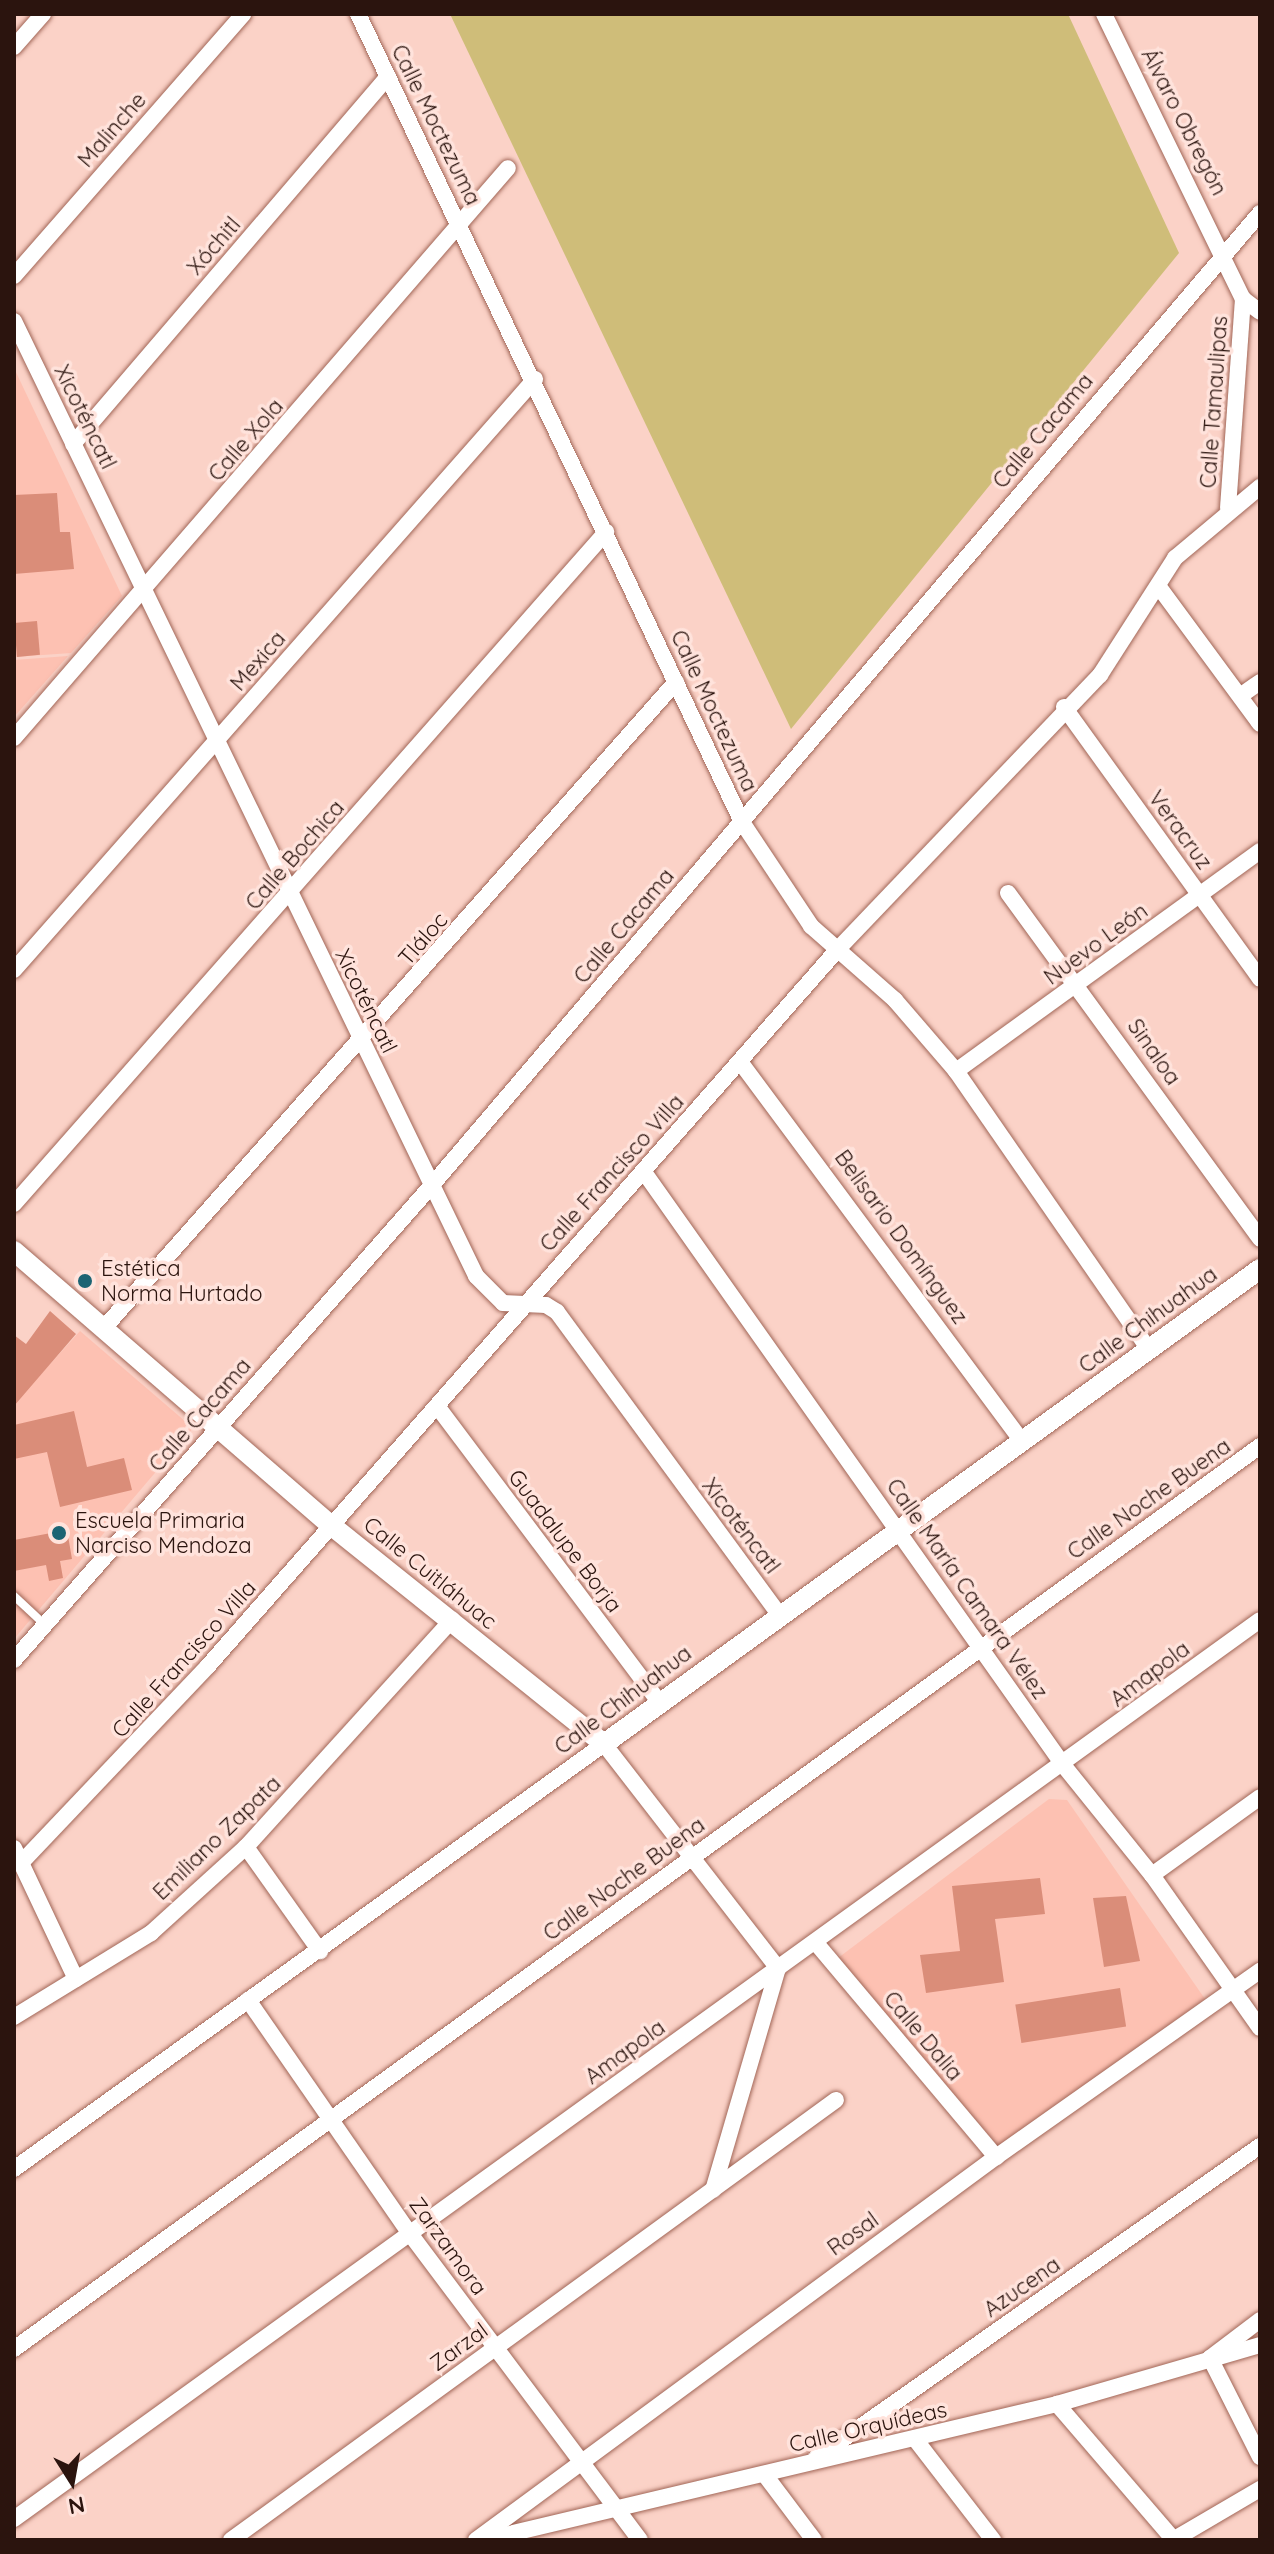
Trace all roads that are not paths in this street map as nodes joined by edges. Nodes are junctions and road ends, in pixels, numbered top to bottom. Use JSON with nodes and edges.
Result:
{"nodes":[{"id":1,"x":43,"y":14,"type":"edge"},
{"id":2,"x":243,"y":14,"type":"edge"},
{"id":3,"x":358,"y":14,"type":"edge"},
{"id":4,"x":1104,"y":14,"type":"edge"},
{"id":5,"x":14,"y":47,"type":"edge"},
{"id":6,"x":388,"y":77,"type":"junction"},
{"id":7,"x":508,"y":168,"type":"dead end"},
{"id":8,"x":1260,"y":213,"type":"edge"},
{"id":9,"x":461,"y":227,"type":"junction"},
{"id":10,"x":1224,"y":250,"type":"junction"},
{"id":11,"x":14,"y":276,"type":"edge"},
{"id":12,"x":1243,"y":299,"type":"junction"},
{"id":13,"x":1260,"y":312,"type":"edge"},
{"id":14,"x":14,"y":321,"type":"edge"},
{"id":15,"x":535,"y":379,"type":"junction"},
{"id":16,"x":73,"y":444,"type":"junction"},
{"id":17,"x":1260,"y":487,"type":"edge"},
{"id":18,"x":1228,"y":508,"type":"junction"},
{"id":19,"x":606,"y":532,"type":"junction"},
{"id":20,"x":1159,"y":587,"type":"junction"},
{"id":21,"x":144,"y":590,"type":"junction"},
{"id":22,"x":676,"y":682,"type":"junction"},
{"id":23,"x":1260,"y":682,"type":"edge"},
{"id":24,"x":1240,"y":696,"type":"junction"},
{"id":25,"x":1064,"y":707,"type":"junction"},
{"id":26,"x":1260,"y":724,"type":"edge"},
{"id":27,"x":14,"y":738,"type":"edge"},
{"id":28,"x":216,"y":742,"type":"junction"},
{"id":29,"x":742,"y":822,"type":"junction"},
{"id":30,"x":1260,"y":851,"type":"edge"},
{"id":31,"x":1008,"y":893,"type":"dead end"},
{"id":32,"x":290,"y":894,"type":"junction"},
{"id":33,"x":1199,"y":895,"type":"junction"},
{"id":34,"x":839,"y":948,"type":"junction"},
{"id":35,"x":14,"y":970,"type":"edge"},
{"id":36,"x":1260,"y":979,"type":"edge"},
{"id":37,"x":1079,"y":985,"type":"junction"},
{"id":38,"x":362,"y":1043,"type":"junction"},
{"id":39,"x":741,"y":1063,"type":"junction"},
{"id":40,"x":956,"y":1071,"type":"junction"},
{"id":41,"x":644,"y":1172,"type":"junction"},
{"id":42,"x":432,"y":1185,"type":"junction"},
{"id":43,"x":14,"y":1204,"type":"edge"},
{"id":44,"x":1260,"y":1239,"type":"edge"},
{"id":45,"x":14,"y":1251,"type":"edge"},
{"id":46,"x":1260,"y":1269,"type":"edge"},
{"id":47,"x":521,"y":1304,"type":"junction"},
{"id":48,"x":104,"y":1328,"type":"junction"},
{"id":49,"x":1149,"y":1350,"type":"junction"},
{"id":50,"x":437,"y":1406,"type":"junction"},
{"id":51,"x":220,"y":1425,"type":"junction"},
{"id":52,"x":1021,"y":1440,"type":"junction"},
{"id":53,"x":1260,"y":1446,"type":"edge"},
{"id":54,"x":332,"y":1526,"type":"junction"},
{"id":55,"x":898,"y":1531,"type":"junction"},
{"id":56,"x":14,"y":1596,"type":"edge"},
{"id":57,"x":779,"y":1614,"type":"junction"},
{"id":58,"x":452,"y":1620,"type":"junction"},
{"id":59,"x":1260,"y":1620,"type":"edge"},
{"id":60,"x":45,"y":1625,"type":"junction"},
{"id":61,"x":981,"y":1645,"type":"junction"},
{"id":62,"x":14,"y":1660,"type":"edge"},
{"id":63,"x":659,"y":1702,"type":"junction"},
{"id":64,"x":604,"y":1744,"type":"junction"},
{"id":65,"x":1064,"y":1766,"type":"junction"},
{"id":66,"x":1260,"y":1797,"type":"edge"},
{"id":67,"x":246,"y":1847,"type":"junction"},
{"id":68,"x":695,"y":1855,"type":"junction"},
{"id":69,"x":18,"y":1856,"type":"edge"},
{"id":70,"x":1152,"y":1875,"type":"junction"},
{"id":71,"x":816,"y":1943,"type":"junction"},
{"id":72,"x":320,"y":1951,"type":"junction"},
{"id":73,"x":778,"y":1968,"type":"junction"},
{"id":74,"x":1260,"y":1971,"type":"edge"},
{"id":75,"x":76,"y":1979,"type":"junction"},
{"id":76,"x":1232,"y":1991,"type":"junction"},
{"id":77,"x":248,"y":2000,"type":"junction"},
{"id":78,"x":14,"y":2017,"type":"edge"},
{"id":79,"x":1260,"y":2028,"type":"edge"},
{"id":80,"x":836,"y":2100,"type":"dead end"},
{"id":81,"x":334,"y":2117,"type":"junction"},
{"id":82,"x":1260,"y":2146,"type":"edge"},
{"id":83,"x":996,"y":2157,"type":"junction"},
{"id":84,"x":14,"y":2169,"type":"edge"},
{"id":85,"x":713,"y":2190,"type":"junction"},
{"id":86,"x":411,"y":2235,"type":"junction"},
{"id":87,"x":1260,"y":2320,"type":"edge"},
{"id":88,"x":1260,"y":2345,"type":"edge"},
{"id":89,"x":496,"y":2347,"type":"junction"},
{"id":90,"x":14,"y":2349,"type":"edge"},
{"id":91,"x":1210,"y":2358,"type":"junction"},
{"id":92,"x":1057,"y":2404,"type":"junction"},
{"id":93,"x":915,"y":2439,"type":"junction"},
{"id":94,"x":1260,"y":2457,"type":"edge"},
{"id":95,"x":579,"y":2463,"type":"junction"},
{"id":96,"x":810,"y":2463,"type":"junction"},
{"id":97,"x":765,"y":2475,"type":"junction"},
{"id":98,"x":1260,"y":2489,"type":"edge"},
{"id":99,"x":620,"y":2512,"type":"junction"},
{"id":100,"x":14,"y":2519,"type":"edge"},
{"id":101,"x":231,"y":2540,"type":"edge"},
{"id":102,"x":476,"y":2540,"type":"edge"},
{"id":103,"x":484,"y":2540,"type":"edge"},
{"id":104,"x":640,"y":2540,"type":"edge"},
{"id":105,"x":814,"y":2540,"type":"edge"},
{"id":106,"x":993,"y":2540,"type":"edge"},
{"id":107,"x":1174,"y":2540,"type":"edge"}],
"edges":[{"from":1,"to":5,"type":"street"},
{"from":2,"to":11,"type":"street","name":"Malinche"},
{"from":3,"to":6,"type":"street","name":"Calle Moctezuma"},
{"from":4,"to":10,"type":"street","name":"Álvaro Obregón"},
{"from":6,"to":9,"type":"street","name":"Calle Moctezuma"},
{"from":6,"to":16,"type":"street","name":"Xóchitl"},
{"from":7,"to":9,"type":"street","name":"Calle Xola"},
{"from":8,"to":10,"type":"street","name":"Calle Cacama"},
{"from":9,"to":15,"type":"street","name":"Calle Moctezuma"},
{"from":9,"to":21,"type":"street","name":"Calle Xola"},
{"from":10,"to":12,"type":"street","name":"Álvaro Obregón"},
{"from":10,"to":29,"type":"street","name":"Calle Cacama"},
{"from":12,"to":13,"type":"street"},
{"from":12,"to":18,"type":"street","name":"Calle Tamaulipas"},
{"from":14,"to":16,"type":"street","name":"Xicoténcatl"},
{"from":15,"to":19,"type":"street","name":"Calle Moctezuma"},
{"from":15,"to":28,"type":"street","name":"Mexica"},
{"from":16,"to":21,"type":"street","name":"Xicoténcatl"},
{"from":17,"to":18,"type":"street","name":"Calle Francisco Villa"},
{"from":18,"to":20,"type":"street","name":"Calle Francisco Villa"},
{"from":19,"to":22,"type":"street","name":"Calle Moctezuma"},
{"from":19,"to":32,"type":"street","name":"Calle Bochica"},
{"from":20,"to":24,"type":"street"},
{"from":20,"to":25,"type":"street","name":"Calle Francisco Villa"},
{"from":21,"to":27,"type":"street","name":"Calle Xola"},
{"from":21,"to":28,"type":"street","name":"Xicoténcatl"},
{"from":22,"to":29,"type":"street","name":"Calle Moctezuma"},
{"from":22,"to":38,"type":"street","name":"Tláloc"},
{"from":23,"to":24,"type":"street"},
{"from":24,"to":26,"type":"street"},
{"from":25,"to":33,"type":"street","name":"Veracruz"},
{"from":25,"to":34,"type":"street","name":"Calle Francisco Villa"},
{"from":28,"to":32,"type":"street","name":"Xicoténcatl"},
{"from":28,"to":35,"type":"street","name":"Mexica"},
{"from":29,"to":34,"type":"street","name":"Calle Moctezuma"},
{"from":29,"to":42,"type":"street","name":"Calle Cacama"},
{"from":30,"to":33,"type":"street","name":"Nuevo León"},
{"from":31,"to":37,"type":"street","name":"Sinaloa"},
{"from":32,"to":38,"type":"street","name":"Xicoténcatl"},
{"from":32,"to":43,"type":"street","name":"Calle Bochica"},
{"from":33,"to":36,"type":"street","name":"Veracruz"},
{"from":33,"to":37,"type":"street","name":"Nuevo León"},
{"from":34,"to":39,"type":"street","name":"Calle Francisco Villa"},
{"from":34,"to":40,"type":"street","name":"Calle Moctezuma"},
{"from":37,"to":40,"type":"street","name":"Nuevo León"},
{"from":37,"to":44,"type":"street","name":"Sinaloa"},
{"from":38,"to":42,"type":"street","name":"Xicoténcatl"},
{"from":38,"to":48,"type":"street","name":"Tláloc"},
{"from":39,"to":41,"type":"street","name":"Calle Francisco Villa"},
{"from":39,"to":52,"type":"street","name":"Belisario Domínguez"},
{"from":40,"to":49,"type":"street","name":"Calle Moctezuma"},
{"from":41,"to":47,"type":"street","name":"Calle Francisco Villa"},
{"from":41,"to":55,"type":"street","name":"Calle María Camara Vélez"},
{"from":42,"to":47,"type":"street","name":"Xicoténcatl"},
{"from":42,"to":51,"type":"street","name":"Calle Cacama"},
{"from":45,"to":48,"type":"street","name":"Calle Cuitláhuac"},
{"from":46,"to":49,"type":"street","name":"Calle Chihuahua"},
{"from":47,"to":50,"type":"street","name":"Calle Francisco Villa"},
{"from":47,"to":57,"type":"street","name":"Xicoténcatl"},
{"from":48,"to":51,"type":"street","name":"Calle Cuitláhuac"},
{"from":49,"to":52,"type":"street","name":"Calle Chihuahua"},
{"from":50,"to":54,"type":"street","name":"Calle Francisco Villa"},
{"from":50,"to":63,"type":"street","name":"Guadalupe Borja"},
{"from":51,"to":54,"type":"street","name":"Calle Cuitláhuac"},
{"from":51,"to":60,"type":"street","name":"Calle Cacama"},
{"from":52,"to":55,"type":"street","name":"Calle Chihuahua"},
{"from":53,"to":61,"type":"street","name":"Calle Noche Buena"},
{"from":54,"to":58,"type":"street","name":"Calle Cuitláhuac"},
{"from":54,"to":69,"type":"street","name":"Calle Francisco Villa"},
{"from":55,"to":57,"type":"street","name":"Calle Chihuahua"},
{"from":55,"to":61,"type":"street","name":"Calle María Camara Vélez"},
{"from":56,"to":60,"type":"lane"},
{"from":57,"to":63,"type":"street","name":"Calle Chihuahua"},
{"from":58,"to":64,"type":"street","name":"Calle Cuitláhuac"},
{"from":58,"to":67,"type":"street","name":"Emiliano Zapata"},
{"from":59,"to":65,"type":"street","name":"Amapola"},
{"from":60,"to":62,"type":"street","name":"Calle Cacama"},
{"from":61,"to":65,"type":"street","name":"Calle María Camara Vélez"},
{"from":61,"to":68,"type":"street","name":"Calle Noche Buena"},
{"from":63,"to":64,"type":"street","name":"Calle Chihuahua"},
{"from":64,"to":68,"type":"street","name":"Calle Cuitláhuac"},
{"from":64,"to":72,"type":"street","name":"Calle Chihuahua"},
{"from":65,"to":70,"type":"street","name":"Calle María Camara Vélez"},
{"from":65,"to":71,"type":"street","name":"Amapola"},
{"from":66,"to":70,"type":"street"},
{"from":67,"to":72,"type":"street"},
{"from":67,"to":75,"type":"street","name":"Emiliano Zapata"},
{"from":68,"to":73,"type":"street","name":"Calle Cuitláhuac"},
{"from":68,"to":81,"type":"street","name":"Calle Noche Buena"},
{"from":69,"to":75,"type":"street"},
{"from":70,"to":76,"type":"street","name":"Calle María Camara Vélez"},
{"from":71,"to":73,"type":"street","name":"Amapola"},
{"from":71,"to":83,"type":"street","name":"Calle Dalia"},
{"from":72,"to":77,"type":"street","name":"Calle Chihuahua"},
{"from":73,"to":85,"type":"street"},
{"from":73,"to":86,"type":"street","name":"Amapola"},
{"from":74,"to":76,"type":"street","name":"Rosal"},
{"from":75,"to":78,"type":"street","name":"Emiliano Zapata"},
{"from":76,"to":79,"type":"street","name":"Calle María Camara Vélez"},
{"from":76,"to":83,"type":"street","name":"Rosal"},
{"from":77,"to":81,"type":"street","name":"Zarzamora"},
{"from":77,"to":84,"type":"street","name":"Calle Chihuahua"},
{"from":80,"to":85,"type":"street","name":"Zarzal"},
{"from":81,"to":86,"type":"street","name":"Zarzamora"},
{"from":81,"to":90,"type":"street","name":"Calle Noche Buena"},
{"from":82,"to":96,"type":"street","name":"Azucena"},
{"from":83,"to":95,"type":"street","name":"Rosal"},
{"from":85,"to":89,"type":"street","name":"Zarzal"},
{"from":86,"to":89,"type":"street","name":"Zarzamora"},
{"from":86,"to":100,"type":"street","name":"Amapola"},
{"from":87,"to":91,"type":"street"},
{"from":88,"to":91,"type":"street","name":"Calle Orquídeas"},
{"from":89,"to":95,"type":"street","name":"Zarzamora"},
{"from":89,"to":101,"type":"street","name":"Zarzal"},
{"from":91,"to":92,"type":"street","name":"Calle Orquídeas"},
{"from":91,"to":94,"type":"street"},
{"from":92,"to":93,"type":"street","name":"Calle Orquídeas"},
{"from":92,"to":107,"type":"street"},
{"from":93,"to":96,"type":"street","name":"Calle Orquídeas"},
{"from":93,"to":106,"type":"street"},
{"from":95,"to":99,"type":"street","name":"Zarzamora"},
{"from":95,"to":102,"type":"street","name":"Rosal"},
{"from":96,"to":97,"type":"street","name":"Calle Orquídeas"},
{"from":97,"to":99,"type":"street","name":"Calle Orquídeas"},
{"from":97,"to":105,"type":"street"},
{"from":98,"to":107,"type":"street"},
{"from":99,"to":103,"type":"street","name":"Calle Orquídeas"},
{"from":99,"to":104,"type":"street","name":"Zarzamora"}]}
